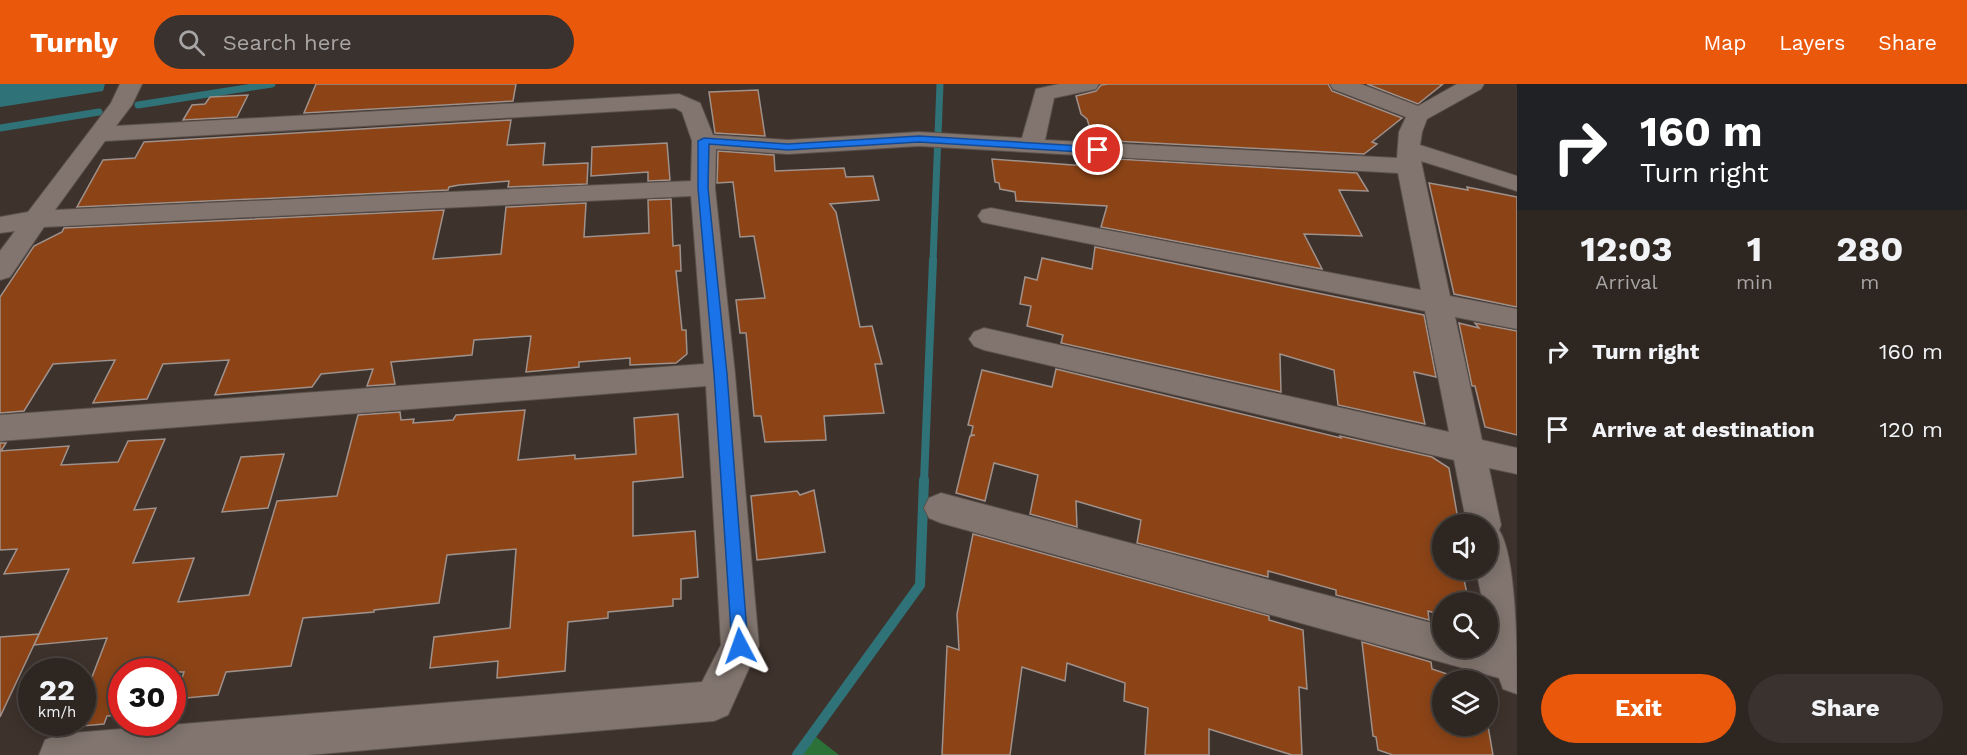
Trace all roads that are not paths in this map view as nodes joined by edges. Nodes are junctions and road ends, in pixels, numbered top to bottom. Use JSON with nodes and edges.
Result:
{"nodes":[{"id":1,"x":131,"y":84,"type":"edge"},
{"id":2,"x":1088,"y":84,"type":"edge"},
{"id":3,"x":1341,"y":84,"type":"edge"},
{"id":4,"x":1473,"y":84,"type":"edge"},
{"id":5,"x":1419,"y":114,"type":"junction"},
{"id":6,"x":99,"y":134,"type":"junction"},
{"id":7,"x":704,"y":141,"type":"junction"},
{"id":8,"x":1032,"y":146,"type":"junction"},
{"id":9,"x":1408,"y":157,"type":"junction"},
{"id":10,"x":1517,"y":184,"type":"edge"},
{"id":11,"x":703,"y":188,"type":"junction"},
{"id":12,"x":991,"y":216,"type":"dead end"},
{"id":13,"x":35,"y":219,"type":"junction"},
{"id":14,"x":0,"y":225,"type":"edge"},
{"id":15,"x":0,"y":271,"type":"edge"},
{"id":16,"x":1436,"y":303,"type":"junction"},
{"id":17,"x":1517,"y":319,"type":"edge"},
{"id":18,"x":984,"y":339,"type":"dead end"},
{"id":19,"x":720,"y":374,"type":"junction"},
{"id":20,"x":0,"y":428,"type":"edge"},
{"id":21,"x":1468,"y":449,"type":"junction"},
{"id":22,"x":1517,"y":461,"type":"edge"},
{"id":23,"x":941,"y":508,"type":"dead end"},
{"id":24,"x":1482,"y":514,"type":"edge"},
{"id":25,"x":1497,"y":580,"type":"edge"},
{"id":26,"x":1432,"y":641,"type":"edge"},
{"id":27,"x":1489,"y":658,"type":"edge"},
{"id":28,"x":1516,"y":667,"type":"edge"},
{"id":29,"x":60,"y":755,"type":"edge"}],
"edges":[{"from":1,"to":6,"type":"street"},
{"from":2,"to":8,"type":"street"},
{"from":3,"to":5,"type":"street"},
{"from":4,"to":5,"type":"street"},
{"from":5,"to":9,"type":"street"},
{"from":6,"to":7,"type":"street"},
{"from":6,"to":13,"type":"street"},
{"from":7,"to":8,"type":"street"},
{"from":7,"to":11,"type":"street"},
{"from":8,"to":9,"type":"street"},
{"from":9,"to":10,"type":"street"},
{"from":9,"to":16,"type":"street"},
{"from":11,"to":13,"type":"street"},
{"from":11,"to":19,"type":"street"},
{"from":12,"to":16,"type":"street"},
{"from":13,"to":14,"type":"street"},
{"from":13,"to":15,"type":"street"},
{"from":16,"to":17,"type":"street"},
{"from":16,"to":21,"type":"street"},
{"from":18,"to":21,"type":"street"},
{"from":19,"to":20,"type":"street"},
{"from":19,"to":29,"type":"street"},
{"from":21,"to":22,"type":"street"},
{"from":21,"to":24,"type":"street"},
{"from":23,"to":26,"type":"street"},
{"from":25,"to":28,"type":"street"},
{"from":27,"to":28,"type":"street"}]}
